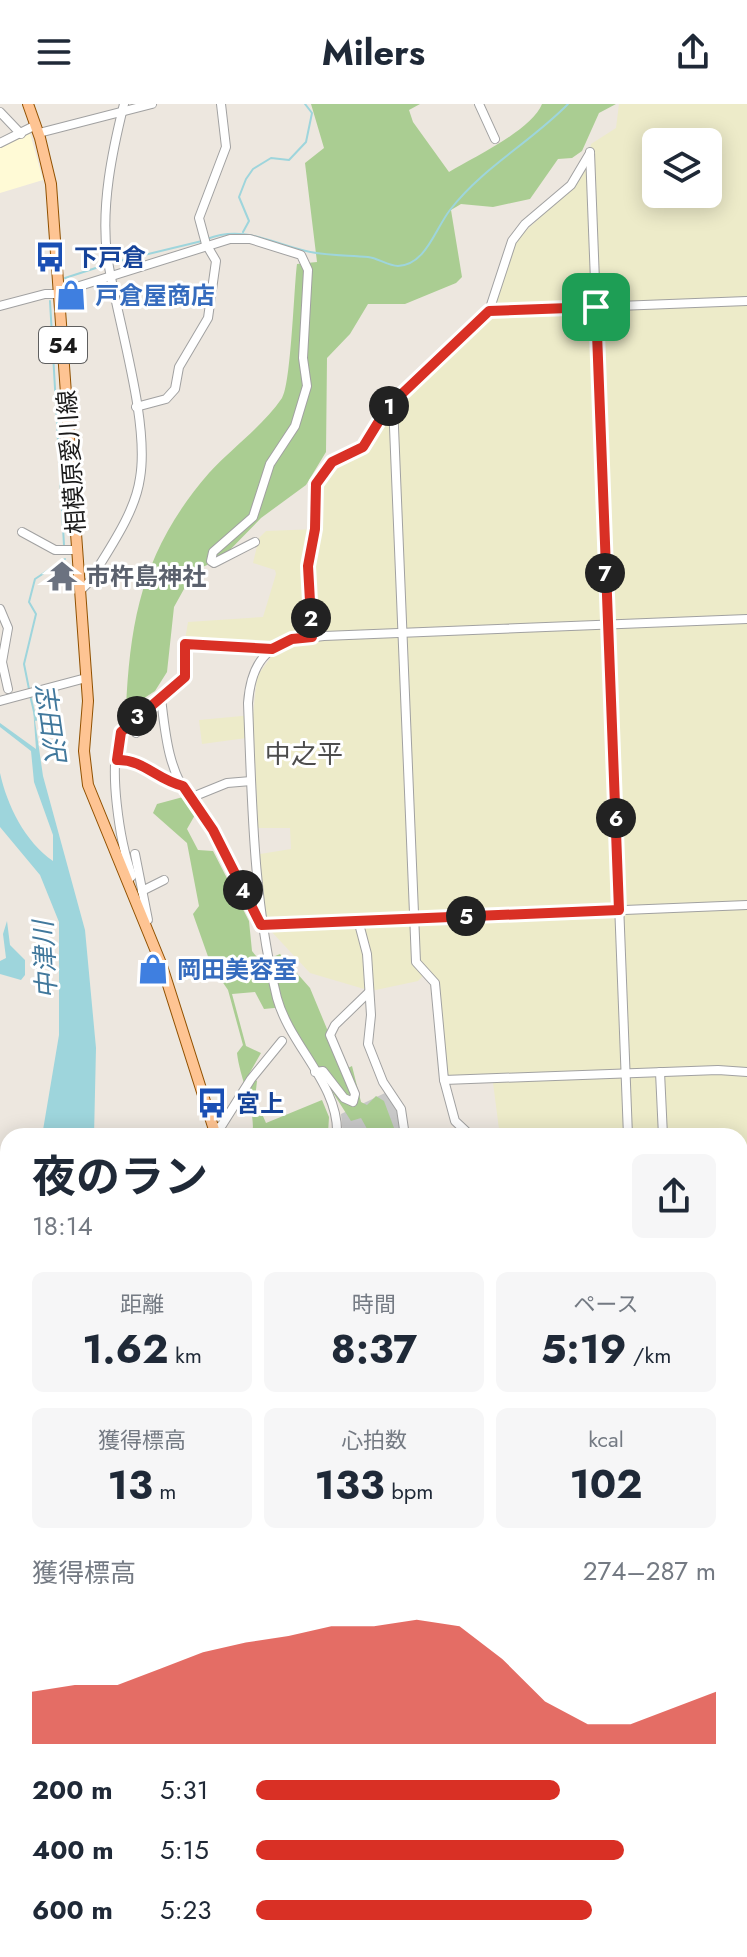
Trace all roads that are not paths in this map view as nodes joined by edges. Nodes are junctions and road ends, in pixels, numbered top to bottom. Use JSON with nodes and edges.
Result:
{"nodes":[{"id":1,"x":28,"y":104,"type":"edge"},
{"id":2,"x":152,"y":104,"type":"edge"},
{"id":3,"x":221,"y":104,"type":"edge"},
{"id":4,"x":479,"y":104,"type":"edge"},
{"id":5,"x":124,"y":108,"type":"edge"},
{"id":6,"x":0,"y":112,"type":"edge"},
{"id":7,"x":38,"y":129,"type":"junction"},
{"id":8,"x":21,"y":134,"type":"junction"},
{"id":9,"x":495,"y":139,"type":"dead end"},
{"id":10,"x":0,"y":143,"type":"edge"},
{"id":11,"x":206,"y":245,"type":"junction"},
{"id":12,"x":111,"y":272,"type":"junction"},
{"id":13,"x":59,"y":292,"type":"junction"},
{"id":14,"x":747,"y":301,"type":"edge"},
{"id":15,"x":0,"y":306,"type":"edge"},
{"id":16,"x":596,"y":307,"type":"junction"},
{"id":17,"x":489,"y":311,"type":"junction"},
{"id":18,"x":393,"y":403,"type":"junction"},
{"id":19,"x":136,"y":407,"type":"junction"},
{"id":20,"x":22,"y":532,"type":"dead end"},
{"id":21,"x":255,"y":542,"type":"dead end"},
{"id":22,"x":78,"y":550,"type":"junction"},
{"id":23,"x":81,"y":590,"type":"junction"},
{"id":24,"x":0,"y":609,"type":"edge"},
{"id":25,"x":747,"y":619,"type":"edge"},
{"id":26,"x":607,"y":625,"type":"junction"},
{"id":27,"x":402,"y":632,"type":"junction"},
{"id":28,"x":312,"y":637,"type":"junction"},
{"id":29,"x":272,"y":649,"type":"junction"},
{"id":30,"x":1,"y":662,"type":"edge"},
{"id":31,"x":81,"y":679,"type":"junction"},
{"id":32,"x":8,"y":689,"type":"dead end"},
{"id":33,"x":161,"y":698,"type":"junction"},
{"id":34,"x":0,"y":701,"type":"edge"},
{"id":35,"x":146,"y":711,"type":"junction"},
{"id":36,"x":136,"y":733,"type":"dead end"},
{"id":37,"x":117,"y":760,"type":"junction"},
{"id":38,"x":251,"y":781,"type":"junction"},
{"id":39,"x":183,"y":786,"type":"junction"},
{"id":40,"x":190,"y":798,"type":"junction"},
{"id":41,"x":135,"y":854,"type":"dead end"},
{"id":42,"x":164,"y":880,"type":"dead end"},
{"id":43,"x":127,"y":881,"type":"junction"},
{"id":44,"x":142,"y":891,"type":"junction"},
{"id":45,"x":747,"y":905,"type":"edge"},
{"id":46,"x":619,"y":910,"type":"junction"},
{"id":47,"x":414,"y":918,"type":"junction"},
{"id":48,"x":260,"y":920,"type":"junction"},
{"id":49,"x":358,"y":920,"type":"junction"},
{"id":50,"x":144,"y":923,"type":"junction"},
{"id":51,"x":368,"y":993,"type":"junction"},
{"id":52,"x":282,"y":1041,"type":"dead end"},
{"id":53,"x":315,"y":1072,"type":"junction"},
{"id":54,"x":660,"y":1072,"type":"junction"},
{"id":55,"x":747,"y":1072,"type":"edge"},
{"id":56,"x":626,"y":1074,"type":"junction"},
{"id":57,"x":444,"y":1080,"type":"junction"},
{"id":58,"x":213,"y":1128,"type":"edge"},
{"id":59,"x":220,"y":1128,"type":"edge"},
{"id":60,"x":336,"y":1128,"type":"edge"},
{"id":61,"x":404,"y":1128,"type":"edge"},
{"id":62,"x":462,"y":1128,"type":"edge"},
{"id":63,"x":628,"y":1128,"type":"edge"},
{"id":64,"x":663,"y":1128,"type":"edge"}],
"edges":[{"from":1,"to":7,"type":"main road","name":"相模原愛川線","number":"54"},
{"from":2,"to":5,"type":"street"},
{"from":3,"to":11,"type":"street"},
{"from":4,"to":9,"type":"street"},
{"from":5,"to":7,"type":"street"},
{"from":5,"to":12,"type":"street"},
{"from":6,"to":8,"type":"street"},
{"from":7,"to":8,"type":"street"},
{"from":7,"to":13,"type":"main road","name":"相模原愛川線","number":"54"},
{"from":8,"to":10,"type":"street"},
{"from":11,"to":12,"type":"street"},
{"from":11,"to":19,"type":"street"},
{"from":11,"to":21,"type":"street"},
{"from":12,"to":13,"type":"street"},
{"from":12,"to":19,"type":"street"},
{"from":13,"to":15,"type":"street"},
{"from":13,"to":22,"type":"main road","name":"相模原愛川線","number":"54"},
{"from":14,"to":16,"type":"street"},
{"from":16,"to":17,"type":"street"},
{"from":16,"to":17,"type":"street"},
{"from":16,"to":26,"type":"street"},
{"from":17,"to":18,"type":"street"},
{"from":18,"to":27,"type":"street"},
{"from":18,"to":28,"type":"street"},
{"from":19,"to":23,"type":"street"},
{"from":20,"to":22,"type":"street"},
{"from":22,"to":23,"type":"main road","name":"相模原愛川線","number":"54"},
{"from":23,"to":31,"type":"main road","name":"相模原愛川線","number":"54"},
{"from":24,"to":30,"type":"street"},
{"from":25,"to":26,"type":"street"},
{"from":26,"to":27,"type":"street"},
{"from":26,"to":46,"type":"street"},
{"from":27,"to":28,"type":"street"},
{"from":27,"to":47,"type":"street"},
{"from":28,"to":29,"type":"street"},
{"from":29,"to":33,"type":"street"},
{"from":29,"to":38,"type":"street"},
{"from":30,"to":32,"type":"street"},
{"from":31,"to":34,"type":"street"},
{"from":31,"to":43,"type":"main road","name":"相模原愛川線","number":"54"},
{"from":33,"to":35,"type":"street"},
{"from":33,"to":39,"type":"street"},
{"from":35,"to":36,"type":"street"},
{"from":35,"to":37,"type":"street"},
{"from":37,"to":39,"type":"street"},
{"from":37,"to":43,"type":"street"},
{"from":38,"to":40,"type":"street"},
{"from":38,"to":48,"type":"street"},
{"from":39,"to":40,"type":"street"},
{"from":40,"to":48,"type":"street"},
{"from":41,"to":44,"type":"street"},
{"from":42,"to":44,"type":"street"},
{"from":43,"to":50,"type":"main road","name":"相模原愛川線","number":"54"},
{"from":44,"to":50,"type":"street"},
{"from":45,"to":46,"type":"street"},
{"from":46,"to":47,"type":"street"},
{"from":46,"to":56,"type":"street"},
{"from":47,"to":49,"type":"street"},
{"from":47,"to":57,"type":"street"},
{"from":48,"to":49,"type":"street"},
{"from":48,"to":53,"type":"street"},
{"from":49,"to":51,"type":"street"},
{"from":50,"to":58,"type":"main road","name":"相模原愛川線","number":"54"},
{"from":51,"to":53,"type":"street"},
{"from":51,"to":61,"type":"street"},
{"from":52,"to":59,"type":"street"},
{"from":53,"to":60,"type":"street"},
{"from":54,"to":55,"type":"street"},
{"from":54,"to":56,"type":"street"},
{"from":54,"to":64,"type":"street"},
{"from":56,"to":57,"type":"street"},
{"from":56,"to":63,"type":"street"},
{"from":57,"to":62,"type":"street"}]}
